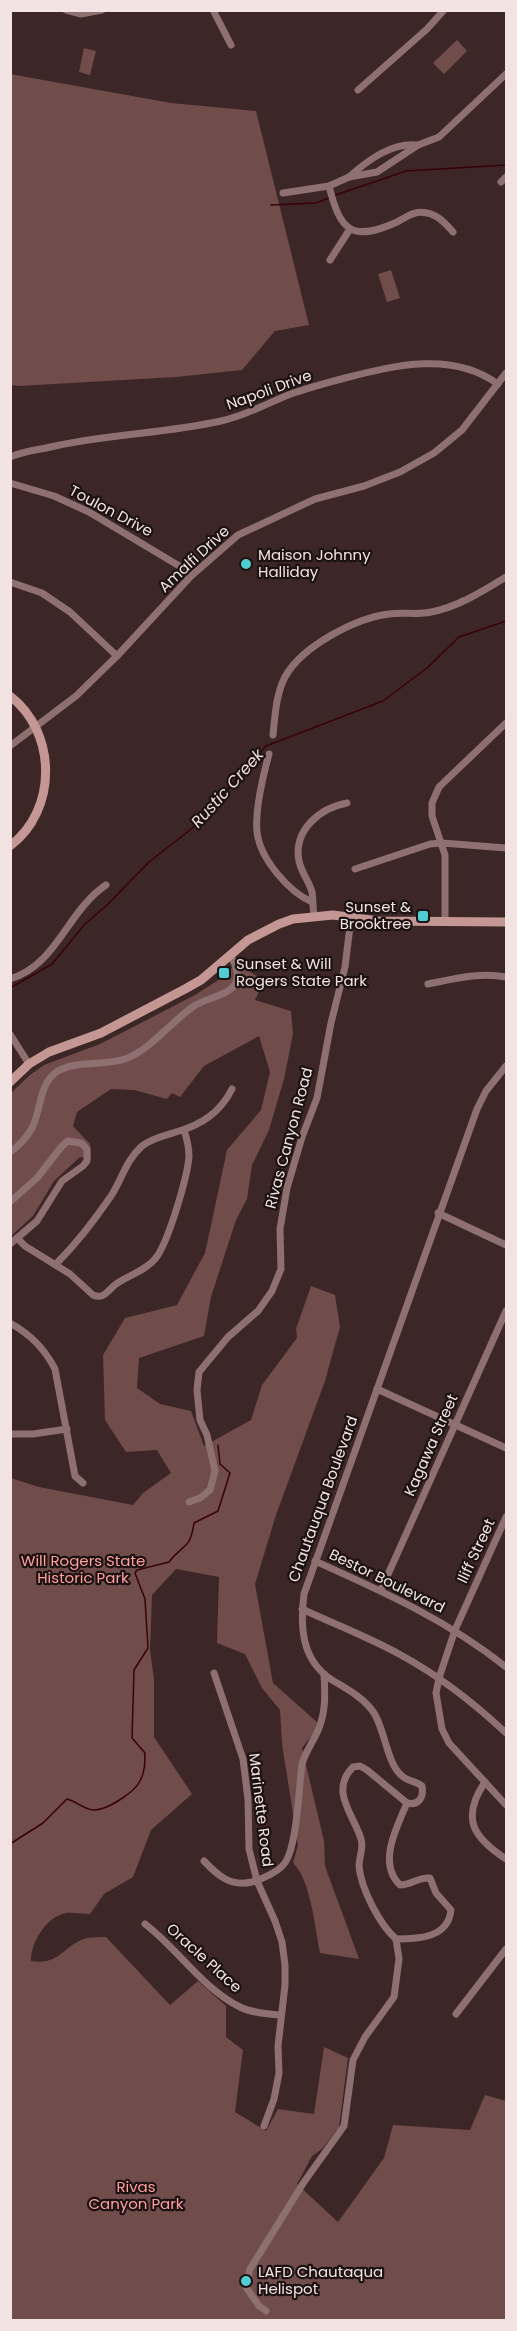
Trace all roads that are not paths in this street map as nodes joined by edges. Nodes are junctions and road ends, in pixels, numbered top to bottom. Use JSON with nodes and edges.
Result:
{"nodes":[{"id":1,"x":66,"y":10,"type":"edge"},
{"id":2,"x":102,"y":10,"type":"edge"},
{"id":3,"x":213,"y":10,"type":"edge"},
{"id":4,"x":444,"y":10,"type":"edge"},
{"id":5,"x":231,"y":45,"type":"dead end"},
{"id":6,"x":507,"y":74,"type":"edge"},
{"id":7,"x":358,"y":90,"type":"dead end"},
{"id":8,"x":418,"y":145,"type":"junction"},
{"id":9,"x":349,"y":177,"type":"junction"},
{"id":10,"x":329,"y":186,"type":"junction"},
{"id":11,"x":283,"y":193,"type":"dead end"},
{"id":12,"x":350,"y":229,"type":"junction"},
{"id":13,"x":453,"y":232,"type":"dead end"},
{"id":14,"x":330,"y":260,"type":"dead end"},
{"id":15,"x":507,"y":373,"type":"edge"},
{"id":16,"x":498,"y":384,"type":"junction"},
{"id":17,"x":10,"y":457,"type":"edge"},
{"id":18,"x":10,"y":483,"type":"edge"},
{"id":19,"x":191,"y":576,"type":"junction"},
{"id":20,"x":507,"y":578,"type":"edge"},
{"id":21,"x":10,"y":582,"type":"edge"},
{"id":22,"x":117,"y":656,"type":"junction"},
{"id":23,"x":10,"y":696,"type":"edge"},
{"id":24,"x":507,"y":723,"type":"edge"},
{"id":25,"x":36,"y":728,"type":"junction"},
{"id":26,"x":273,"y":735,"type":"dead end"},
{"id":27,"x":10,"y":746,"type":"edge"},
{"id":28,"x":269,"y":754,"type":"dead end"},
{"id":29,"x":348,"y":803,"type":"dead end"},
{"id":30,"x":442,"y":843,"type":"junction"},
{"id":31,"x":10,"y":846,"type":"edge"},
{"id":32,"x":507,"y":848,"type":"edge"},
{"id":33,"x":355,"y":868,"type":"dead end"},
{"id":34,"x":106,"y":885,"type":"dead end"},
{"id":35,"x":312,"y":903,"type":"junction"},
{"id":36,"x":314,"y":915,"type":"junction"},
{"id":37,"x":351,"y":918,"type":"junction"},
{"id":38,"x":445,"y":922,"type":"junction"},
{"id":39,"x":507,"y":922,"type":"edge"},
{"id":40,"x":230,"y":955,"type":"junction"},
{"id":41,"x":507,"y":977,"type":"edge"},
{"id":42,"x":10,"y":979,"type":"edge"},
{"id":43,"x":428,"y":984,"type":"dead end"},
{"id":44,"x":10,"y":1034,"type":"edge"},
{"id":45,"x":29,"y":1064,"type":"junction"},
{"id":46,"x":507,"y":1066,"type":"edge"},
{"id":47,"x":10,"y":1082,"type":"edge"},
{"id":48,"x":232,"y":1089,"type":"dead end"},
{"id":49,"x":184,"y":1130,"type":"junction"},
{"id":50,"x":10,"y":1152,"type":"edge"},
{"id":51,"x":10,"y":1202,"type":"edge"},
{"id":52,"x":438,"y":1213,"type":"junction"},
{"id":53,"x":17,"y":1238,"type":"junction"},
{"id":54,"x":10,"y":1244,"type":"edge"},
{"id":55,"x":507,"y":1245,"type":"edge"},
{"id":56,"x":56,"y":1264,"type":"junction"},
{"id":57,"x":507,"y":1311,"type":"edge"},
{"id":58,"x":10,"y":1323,"type":"edge"},
{"id":59,"x":377,"y":1389,"type":"junction"},
{"id":60,"x":454,"y":1425,"type":"junction"},
{"id":61,"x":67,"y":1429,"type":"junction"},
{"id":62,"x":10,"y":1434,"type":"edge"},
{"id":63,"x":507,"y":1448,"type":"edge"},
{"id":64,"x":82,"y":1483,"type":"dead end"},
{"id":65,"x":189,"y":1502,"type":"dead end"},
{"id":66,"x":507,"y":1517,"type":"edge"},
{"id":67,"x":315,"y":1562,"type":"junction"},
{"id":68,"x":381,"y":1590,"type":"junction"},
{"id":69,"x":302,"y":1609,"type":"junction"},
{"id":70,"x":455,"y":1630,"type":"junction"},
{"id":71,"x":507,"y":1667,"type":"edge"},
{"id":72,"x":214,"y":1673,"type":"dead end"},
{"id":73,"x":324,"y":1674,"type":"junction"},
{"id":74,"x":439,"y":1678,"type":"junction"},
{"id":75,"x":507,"y":1734,"type":"edge"},
{"id":76,"x":485,"y":1782,"type":"junction"},
{"id":77,"x":407,"y":1803,"type":"junction"},
{"id":78,"x":507,"y":1805,"type":"edge"},
{"id":79,"x":507,"y":1859,"type":"edge"},
{"id":80,"x":204,"y":1862,"type":"dead end"},
{"id":81,"x":257,"y":1881,"type":"junction"},
{"id":82,"x":145,"y":1924,"type":"dead end"},
{"id":83,"x":396,"y":1939,"type":"junction"},
{"id":84,"x":507,"y":1949,"type":"edge"},
{"id":85,"x":456,"y":2014,"type":"dead end"},
{"id":86,"x":281,"y":2015,"type":"junction"},
{"id":87,"x":264,"y":2126,"type":"dead end"},
{"id":88,"x":266,"y":2311,"type":"dead end"}],
"edges":[{"from":1,"to":2,"type":"street"},
{"from":3,"to":5,"type":"street"},
{"from":4,"to":7,"type":"street"},
{"from":6,"to":8,"type":"street"},
{"from":8,"to":9,"type":"street"},
{"from":8,"to":9,"type":"street"},
{"from":9,"to":10,"type":"street"},
{"from":10,"to":11,"type":"street"},
{"from":10,"to":12,"type":"street"},
{"from":12,"to":13,"type":"street"},
{"from":12,"to":14,"type":"street"},
{"from":15,"to":16,"type":"street","name":"Amalfi Drive"},
{"from":16,"to":17,"type":"street","name":"Napoli Drive"},
{"from":16,"to":19,"type":"street","name":"Amalfi Drive"},
{"from":18,"to":19,"type":"street","name":"Toulon Drive"},
{"from":19,"to":22,"type":"street","name":"Amalfi Drive"},
{"from":20,"to":26,"type":"street"},
{"from":21,"to":22,"type":"street"},
{"from":22,"to":25,"type":"street","name":"Amalfi Drive"},
{"from":23,"to":25,"type":"main road"},
{"from":24,"to":30,"type":"street"},
{"from":25,"to":27,"type":"street","name":"Amalfi Drive"},
{"from":25,"to":31,"type":"main road"},
{"from":28,"to":35,"type":"street"},
{"from":29,"to":35,"type":"street"},
{"from":30,"to":32,"type":"street"},
{"from":30,"to":33,"type":"street"},
{"from":30,"to":38,"type":"street"},
{"from":34,"to":42,"type":"street"},
{"from":35,"to":36,"type":"street"},
{"from":36,"to":37,"type":"main road"},
{"from":36,"to":40,"type":"main road"},
{"from":37,"to":38,"type":"main road"},
{"from":37,"to":65,"type":"street","name":"Rivas Canyon Road"},
{"from":38,"to":39,"type":"main road"},
{"from":40,"to":45,"type":"main road"},
{"from":40,"to":50,"type":"street"},
{"from":41,"to":43,"type":"street"},
{"from":44,"to":45,"type":"street"},
{"from":45,"to":47,"type":"main road"},
{"from":46,"to":52,"type":"street","name":"Chautauqua Boulevard"},
{"from":48,"to":49,"type":"street"},
{"from":49,"to":56,"type":"street"},
{"from":49,"to":56,"type":"street"},
{"from":51,"to":53,"type":"street"},
{"from":52,"to":55,"type":"street"},
{"from":52,"to":59,"type":"street","name":"Chautauqua Boulevard"},
{"from":53,"to":54,"type":"street"},
{"from":53,"to":56,"type":"street"},
{"from":57,"to":60,"type":"street","name":"Kagawa Street"},
{"from":58,"to":61,"type":"street"},
{"from":59,"to":60,"type":"street"},
{"from":59,"to":67,"type":"street","name":"Chautauqua Boulevard"},
{"from":60,"to":63,"type":"street"},
{"from":60,"to":68,"type":"street","name":"Kagawa Street"},
{"from":61,"to":62,"type":"street"},
{"from":61,"to":64,"type":"street"},
{"from":66,"to":70,"type":"street","name":"Iliff Street"},
{"from":67,"to":68,"type":"street","name":"Bestor Boulevard"},
{"from":67,"to":69,"type":"street","name":"Chautauqua Boulevard"},
{"from":68,"to":70,"type":"street","name":"Bestor Boulevard"},
{"from":69,"to":73,"type":"street","name":"Chautauqua Boulevard"},
{"from":69,"to":74,"type":"street"},
{"from":70,"to":71,"type":"street","name":"Bestor Boulevard"},
{"from":70,"to":74,"type":"street","name":"Iliff Street"},
{"from":72,"to":81,"type":"street","name":"Marinette Road"},
{"from":73,"to":77,"type":"street","name":"Chautauqua Boulevard"},
{"from":73,"to":81,"type":"street"},
{"from":74,"to":75,"type":"street"},
{"from":74,"to":76,"type":"street","name":"Iliff Street"},
{"from":76,"to":78,"type":"street","name":"Iliff Street"},
{"from":76,"to":79,"type":"street"},
{"from":77,"to":83,"type":"street"},
{"from":77,"to":83,"type":"street"},
{"from":80,"to":81,"type":"street"},
{"from":81,"to":86,"type":"street","name":"Marinette Road"},
{"from":82,"to":86,"type":"street","name":"Oracle Place"},
{"from":83,"to":88,"type":"street"},
{"from":84,"to":85,"type":"street"},
{"from":86,"to":87,"type":"street","name":"Marinette Road"}]}
